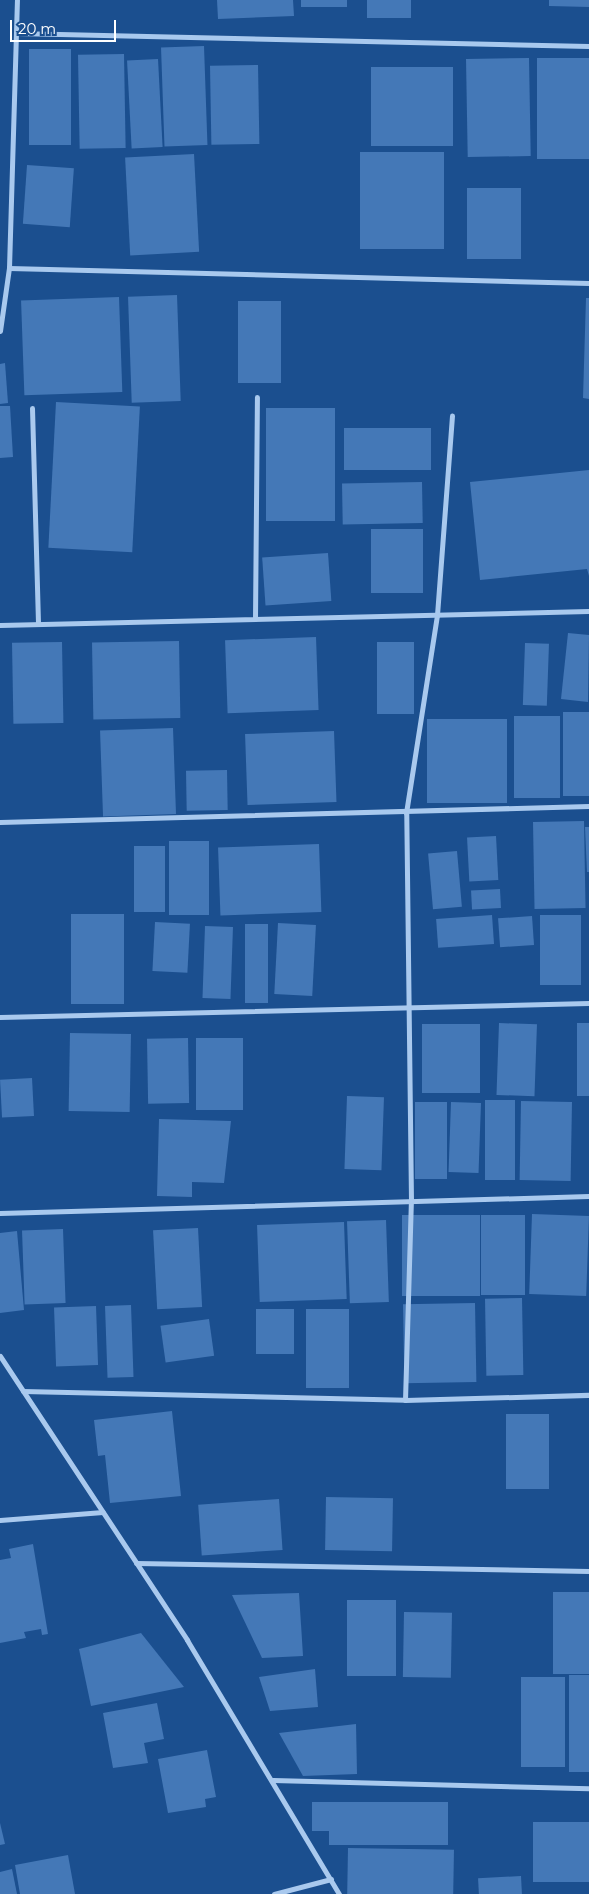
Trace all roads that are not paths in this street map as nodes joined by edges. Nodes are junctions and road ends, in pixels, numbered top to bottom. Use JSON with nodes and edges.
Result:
{"nodes":[{"id":1,"x":17,"y":0,"type":"edge"},
{"id":2,"x":16,"y":33,"type":"junction"},
{"id":3,"x":589,"y":46,"type":"edge"},
{"id":4,"x":9,"y":268,"type":"junction"},
{"id":5,"x":589,"y":283,"type":"edge"},
{"id":6,"x":0,"y":331,"type":"edge"},
{"id":7,"x":257,"y":397,"type":"dead end"},
{"id":8,"x":32,"y":408,"type":"dead end"},
{"id":9,"x":452,"y":416,"type":"dead end"},
{"id":10,"x":589,"y":611,"type":"edge"},
{"id":11,"x":437,"y":615,"type":"junction"},
{"id":12,"x":255,"y":619,"type":"junction"},
{"id":13,"x":38,"y":624,"type":"junction"},
{"id":14,"x":0,"y":625,"type":"edge"},
{"id":15,"x":589,"y":806,"type":"edge"},
{"id":16,"x":406,"y":813,"type":"junction"},
{"id":17,"x":0,"y":822,"type":"edge"},
{"id":18,"x":589,"y":1003,"type":"edge"},
{"id":19,"x":410,"y":1010,"type":"junction"},
{"id":20,"x":0,"y":1017,"type":"edge"},
{"id":21,"x":589,"y":1196,"type":"edge"},
{"id":22,"x":411,"y":1201,"type":"junction"},
{"id":23,"x":0,"y":1213,"type":"edge"},
{"id":24,"x":0,"y":1356,"type":"edge"},
{"id":25,"x":23,"y":1391,"type":"junction"},
{"id":26,"x":589,"y":1395,"type":"edge"},
{"id":27,"x":405,"y":1400,"type":"junction"},
{"id":28,"x":103,"y":1512,"type":"junction"},
{"id":29,"x":0,"y":1520,"type":"edge"},
{"id":30,"x":136,"y":1563,"type":"junction"},
{"id":31,"x":589,"y":1571,"type":"edge"},
{"id":32,"x":273,"y":1780,"type":"junction"},
{"id":33,"x":589,"y":1788,"type":"edge"},
{"id":34,"x":331,"y":1878,"type":"junction"},
{"id":35,"x":274,"y":1894,"type":"edge"},
{"id":36,"x":339,"y":1894,"type":"edge"}],
"edges":[{"from":1,"to":2,"type":"street"},
{"from":2,"to":3,"type":"street"},
{"from":2,"to":4,"type":"street"},
{"from":4,"to":5,"type":"street"},
{"from":4,"to":6,"type":"street"},
{"from":7,"to":12,"type":"street"},
{"from":8,"to":13,"type":"street"},
{"from":9,"to":11,"type":"street"},
{"from":10,"to":11,"type":"street"},
{"from":11,"to":12,"type":"street"},
{"from":11,"to":16,"type":"street"},
{"from":12,"to":13,"type":"street"},
{"from":13,"to":14,"type":"street"},
{"from":15,"to":16,"type":"street"},
{"from":16,"to":17,"type":"street"},
{"from":16,"to":19,"type":"street"},
{"from":18,"to":19,"type":"street"},
{"from":19,"to":20,"type":"street"},
{"from":19,"to":22,"type":"street"},
{"from":21,"to":22,"type":"street"},
{"from":22,"to":23,"type":"street"},
{"from":22,"to":27,"type":"street"},
{"from":24,"to":25,"type":"street"},
{"from":25,"to":27,"type":"street"},
{"from":25,"to":28,"type":"street"},
{"from":26,"to":27,"type":"street"},
{"from":28,"to":29,"type":"street"},
{"from":28,"to":30,"type":"street"},
{"from":30,"to":31,"type":"street"},
{"from":30,"to":32,"type":"street"},
{"from":32,"to":33,"type":"street"},
{"from":32,"to":34,"type":"street"},
{"from":34,"to":35,"type":"street"},
{"from":34,"to":36,"type":"street"}]}
